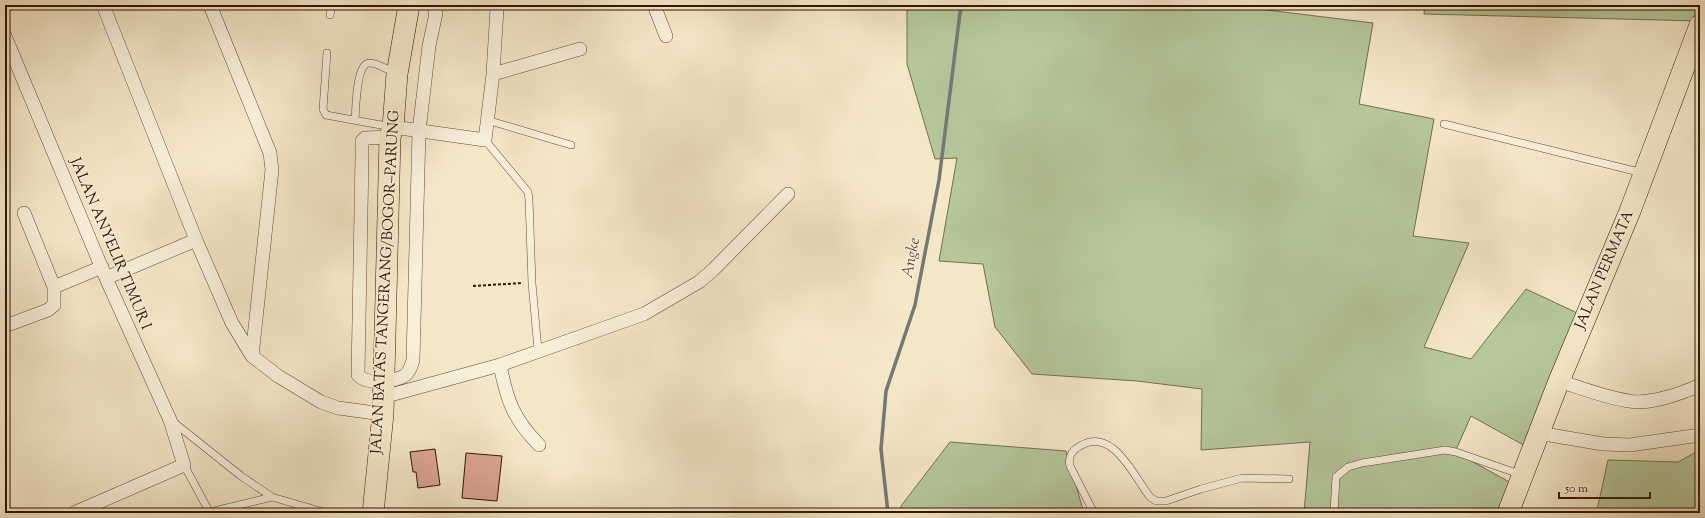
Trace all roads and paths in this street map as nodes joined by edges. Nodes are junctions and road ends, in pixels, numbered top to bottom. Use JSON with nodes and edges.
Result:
{"nodes":[{"id":1,"x":103,"y":5,"type":"edge"},
{"id":2,"x":332,"y":5,"type":"edge"},
{"id":3,"x":409,"y":5,"type":"edge"},
{"id":4,"x":433,"y":5,"type":"edge"},
{"id":5,"x":654,"y":5,"type":"edge"},
{"id":6,"x":211,"y":6,"type":"edge"},
{"id":7,"x":496,"y":8,"type":"dead end"},
{"id":8,"x":330,"y":15,"type":"dead end"},
{"id":9,"x":1699,"y":29,"type":"edge"},
{"id":10,"x":5,"y":36,"type":"edge"},
{"id":11,"x":666,"y":36,"type":"dead end"},
{"id":12,"x":580,"y":49,"type":"dead end"},
{"id":13,"x":327,"y":53,"type":"dead end"},
{"id":14,"x":397,"y":74,"type":"junction"},
{"id":15,"x":493,"y":74,"type":"junction"},
{"id":16,"x":354,"y":120,"type":"junction"},
{"id":17,"x":487,"y":120,"type":"junction"},
{"id":18,"x":1444,"y":124,"type":"dead end"},
{"id":19,"x":419,"y":131,"type":"junction"},
{"id":20,"x":391,"y":132,"type":"junction"},
{"id":21,"x":484,"y":140,"type":"junction"},
{"id":22,"x":571,"y":144,"type":"dead end"},
{"id":23,"x":1645,"y":174,"type":"junction"},
{"id":24,"x":788,"y":194,"type":"dead end"},
{"id":25,"x":24,"y":213,"type":"dead end"},
{"id":26,"x":196,"y":240,"type":"junction"},
{"id":27,"x":104,"y":272,"type":"junction"},
{"id":28,"x":532,"y":283,"type":"junction"},
{"id":29,"x":473,"y":286,"type":"dead end"},
{"id":30,"x":54,"y":287,"type":"junction"},
{"id":31,"x":5,"y":326,"type":"edge"},
{"id":32,"x":538,"y":350,"type":"junction"},
{"id":33,"x":252,"y":356,"type":"junction"},
{"id":34,"x":500,"y":365,"type":"junction"},
{"id":35,"x":1558,"y":382,"type":"junction"},
{"id":36,"x":1700,"y":385,"type":"edge"},
{"id":37,"x":384,"y":398,"type":"junction"},
{"id":38,"x":170,"y":420,"type":"junction"},
{"id":39,"x":1538,"y":433,"type":"junction"},
{"id":40,"x":1700,"y":435,"type":"edge"},
{"id":41,"x":539,"y":445,"type":"dead end"},
{"id":42,"x":184,"y":465,"type":"junction"},
{"id":43,"x":1523,"y":475,"type":"junction"},
{"id":44,"x":1289,"y":479,"type":"dead end"},
{"id":45,"x":272,"y":497,"type":"junction"},
{"id":46,"x":210,"y":512,"type":"edge"},
{"id":47,"x":74,"y":513,"type":"edge"},
{"id":48,"x":327,"y":513,"type":"edge"},
{"id":49,"x":373,"y":513,"type":"edge"},
{"id":50,"x":1094,"y":513,"type":"edge"},
{"id":51,"x":1334,"y":513,"type":"edge"},
{"id":52,"x":1508,"y":513,"type":"edge"}],
"edges":[{"from":1,"to":26,"type":"street"},
{"from":2,"to":8,"type":"lane"},
{"from":3,"to":14,"type":"main road","name":"JALAN BATAS TANGERANG/BOGOR–PARUNG"},
{"from":4,"to":19,"type":"street"},
{"from":5,"to":11,"type":"street"},
{"from":6,"to":33,"type":"street"},
{"from":7,"to":15,"type":"street"},
{"from":9,"to":23,"type":"main road","name":"JALAN PERMATA"},
{"from":10,"to":27,"type":"street","name":"JALAN ANYELIR TIMUR I"},
{"from":12,"to":15,"type":"street"},
{"from":13,"to":16,"type":"lane"},
{"from":14,"to":16,"type":"lane"},
{"from":14,"to":20,"type":"main road","name":"JALAN BATAS TANGERANG/BOGOR–PARUNG"},
{"from":15,"to":17,"type":"street"},
{"from":16,"to":20,"type":"lane"},
{"from":17,"to":21,"type":"street"},
{"from":17,"to":22,"type":"lane"},
{"from":18,"to":23,"type":"lane"},
{"from":19,"to":20,"type":"street"},
{"from":19,"to":21,"type":"street"},
{"from":19,"to":37,"type":"street"},
{"from":20,"to":37,"type":"main road","name":"JALAN BATAS TANGERANG/BOGOR–PARUNG"},
{"from":20,"to":37,"type":"street"},
{"from":21,"to":28,"type":"lane"},
{"from":23,"to":35,"type":"main road","name":"JALAN PERMATA"},
{"from":24,"to":32,"type":"street"},
{"from":25,"to":30,"type":"street"},
{"from":26,"to":27,"type":"street"},
{"from":26,"to":33,"type":"street"},
{"from":27,"to":30,"type":"street"},
{"from":27,"to":38,"type":"street","name":"JALAN ANYELIR TIMUR I"},
{"from":28,"to":29,"type":"path"},
{"from":28,"to":32,"type":"lane"},
{"from":30,"to":31,"type":"street"},
{"from":32,"to":34,"type":"street"},
{"from":33,"to":37,"type":"street"},
{"from":34,"to":37,"type":"street"},
{"from":34,"to":41,"type":"street"},
{"from":35,"to":36,"type":"street"},
{"from":35,"to":39,"type":"main road","name":"JALAN PERMATA"},
{"from":37,"to":49,"type":"main road","name":"JALAN BATAS TANGERANG/BOGOR–PARUNG"},
{"from":38,"to":42,"type":"street","name":"JALAN ANYELIR TIMUR I"},
{"from":38,"to":45,"type":"lane"},
{"from":39,"to":40,"type":"street"},
{"from":39,"to":43,"type":"main road","name":"JALAN PERMATA"},
{"from":42,"to":46,"type":"lane"},
{"from":42,"to":47,"type":"street"},
{"from":43,"to":51,"type":"lane"},
{"from":43,"to":52,"type":"main road","name":"JALAN PERMATA"},
{"from":44,"to":50,"type":"lane"},
{"from":45,"to":46,"type":"lane"},
{"from":45,"to":48,"type":"lane"}]}
